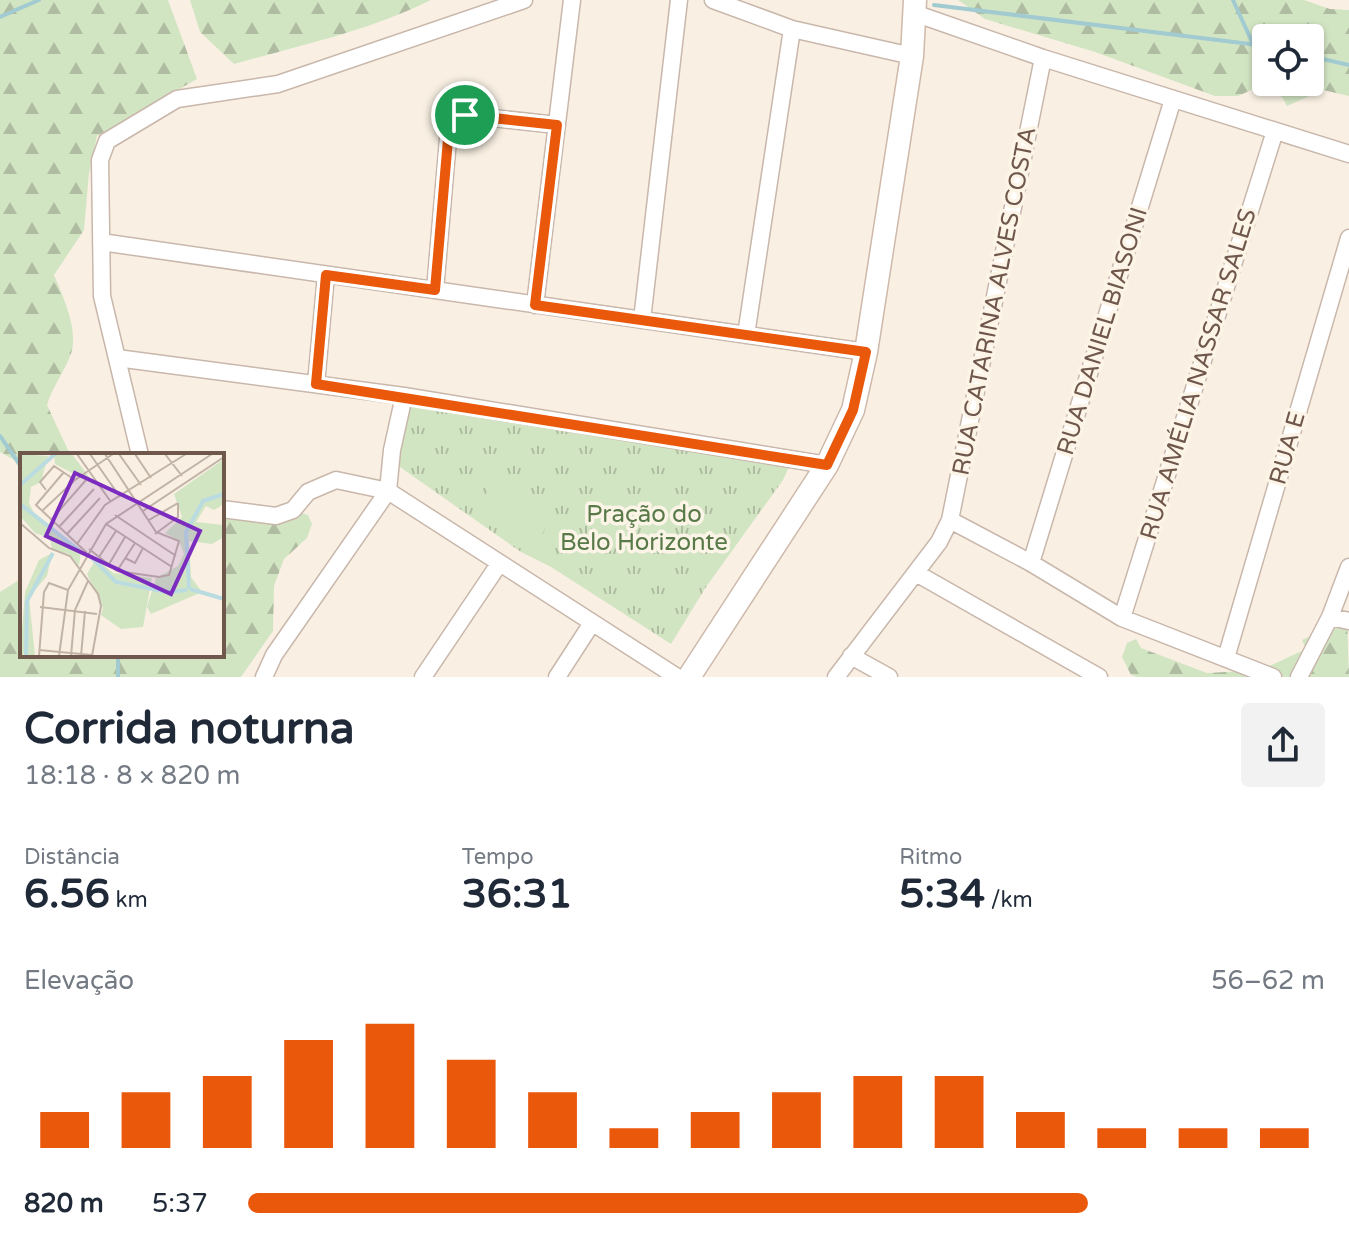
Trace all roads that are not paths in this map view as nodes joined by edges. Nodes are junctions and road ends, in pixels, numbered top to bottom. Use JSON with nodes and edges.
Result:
{"nodes":[{"id":1,"x":524,"y":0,"type":"edge"},
{"id":2,"x":572,"y":0,"type":"edge"},
{"id":3,"x":679,"y":0,"type":"edge"},
{"id":4,"x":713,"y":0,"type":"edge"},
{"id":5,"x":914,"y":7,"type":"edge"},
{"id":6,"x":792,"y":29,"type":"junction"},
{"id":7,"x":912,"y":56,"type":"junction"},
{"id":8,"x":1043,"y":58,"type":"junction"},
{"id":9,"x":1173,"y":99,"type":"junction"},
{"id":10,"x":557,"y":125,"type":"junction"},
{"id":11,"x":1275,"y":131,"type":"junction"},
{"id":12,"x":1349,"y":154,"type":"edge"},
{"id":13,"x":1349,"y":238,"type":"edge"},
{"id":14,"x":101,"y":242,"type":"junction"},
{"id":15,"x":326,"y":275,"type":"junction"},
{"id":16,"x":435,"y":290,"type":"junction"},
{"id":17,"x":535,"y":305,"type":"junction"},
{"id":18,"x":642,"y":320,"type":"junction"},
{"id":19,"x":746,"y":335,"type":"junction"},
{"id":20,"x":866,"y":352,"type":"junction"},
{"id":21,"x":117,"y":358,"type":"junction"},
{"id":22,"x":316,"y":384,"type":"junction"},
{"id":23,"x":404,"y":396,"type":"junction"},
{"id":24,"x":140,"y":453,"type":"edge"},
{"id":25,"x":827,"y":465,"type":"junction"},
{"id":26,"x":388,"y":491,"type":"junction"},
{"id":27,"x":224,"y":509,"type":"edge"},
{"id":28,"x":950,"y":520,"type":"junction"},
{"id":29,"x":1031,"y":563,"type":"junction"},
{"id":30,"x":499,"y":564,"type":"junction"},
{"id":31,"x":1349,"y":567,"type":"edge"},
{"id":32,"x":916,"y":573,"type":"junction"},
{"id":33,"x":1330,"y":617,"type":"junction"},
{"id":34,"x":1122,"y":618,"type":"junction"},
{"id":35,"x":1349,"y":621,"type":"edge"},
{"id":36,"x":592,"y":623,"type":"junction"},
{"id":37,"x":851,"y":656,"type":"junction"},
{"id":38,"x":1226,"y":658,"type":"junction"},
{"id":39,"x":264,"y":677,"type":"edge"},
{"id":40,"x":423,"y":677,"type":"edge"},
{"id":41,"x":557,"y":677,"type":"edge"},
{"id":42,"x":677,"y":677,"type":"edge"},
{"id":43,"x":689,"y":677,"type":"edge"},
{"id":44,"x":836,"y":677,"type":"edge"},
{"id":45,"x":889,"y":677,"type":"edge"},
{"id":46,"x":1099,"y":677,"type":"edge"},
{"id":47,"x":1273,"y":677,"type":"edge"},
{"id":48,"x":1299,"y":677,"type":"edge"}],
"edges":[{"from":1,"to":14,"type":"street"},
{"from":2,"to":10,"type":"street"},
{"from":3,"to":18,"type":"street"},
{"from":4,"to":6,"type":"street"},
{"from":5,"to":7,"type":"street"},
{"from":5,"to":8,"type":"street"},
{"from":6,"to":7,"type":"street"},
{"from":6,"to":19,"type":"street"},
{"from":7,"to":20,"type":"street"},
{"from":8,"to":9,"type":"street"},
{"from":8,"to":28,"type":"street","name":"RUA CATARINA ALVES COSTA"},
{"from":9,"to":11,"type":"street"},
{"from":9,"to":29,"type":"street","name":"RUA DANIEL BIASONI"},
{"from":10,"to":16,"type":"street"},
{"from":10,"to":17,"type":"street"},
{"from":11,"to":12,"type":"street"},
{"from":11,"to":34,"type":"street","name":"RUA AMÉLIA NASSAR SALES"},
{"from":13,"to":38,"type":"street","name":"RUA E"},
{"from":14,"to":15,"type":"street"},
{"from":14,"to":21,"type":"street"},
{"from":15,"to":16,"type":"street"},
{"from":15,"to":22,"type":"street"},
{"from":16,"to":17,"type":"street"},
{"from":17,"to":18,"type":"street"},
{"from":18,"to":19,"type":"street"},
{"from":19,"to":20,"type":"street"},
{"from":20,"to":25,"type":"street"},
{"from":21,"to":22,"type":"street"},
{"from":21,"to":24,"type":"street"},
{"from":22,"to":23,"type":"street"},
{"from":23,"to":25,"type":"street"},
{"from":23,"to":26,"type":"street"},
{"from":25,"to":43,"type":"street"},
{"from":26,"to":27,"type":"street"},
{"from":26,"to":30,"type":"street"},
{"from":26,"to":39,"type":"street"},
{"from":28,"to":29,"type":"street"},
{"from":28,"to":32,"type":"street","name":"RUA CATARINA ALVES COSTA"},
{"from":29,"to":34,"type":"street"},
{"from":30,"to":36,"type":"street"},
{"from":30,"to":40,"type":"street"},
{"from":31,"to":33,"type":"street"},
{"from":32,"to":37,"type":"street","name":"RUA CATARINA ALVES COSTA"},
{"from":32,"to":46,"type":"street"},
{"from":33,"to":35,"type":"street"},
{"from":33,"to":48,"type":"street"},
{"from":34,"to":38,"type":"street"},
{"from":36,"to":41,"type":"street"},
{"from":36,"to":42,"type":"street"},
{"from":37,"to":44,"type":"street","name":"RUA CATARINA ALVES COSTA"},
{"from":37,"to":45,"type":"street"},
{"from":38,"to":47,"type":"street"}]}
